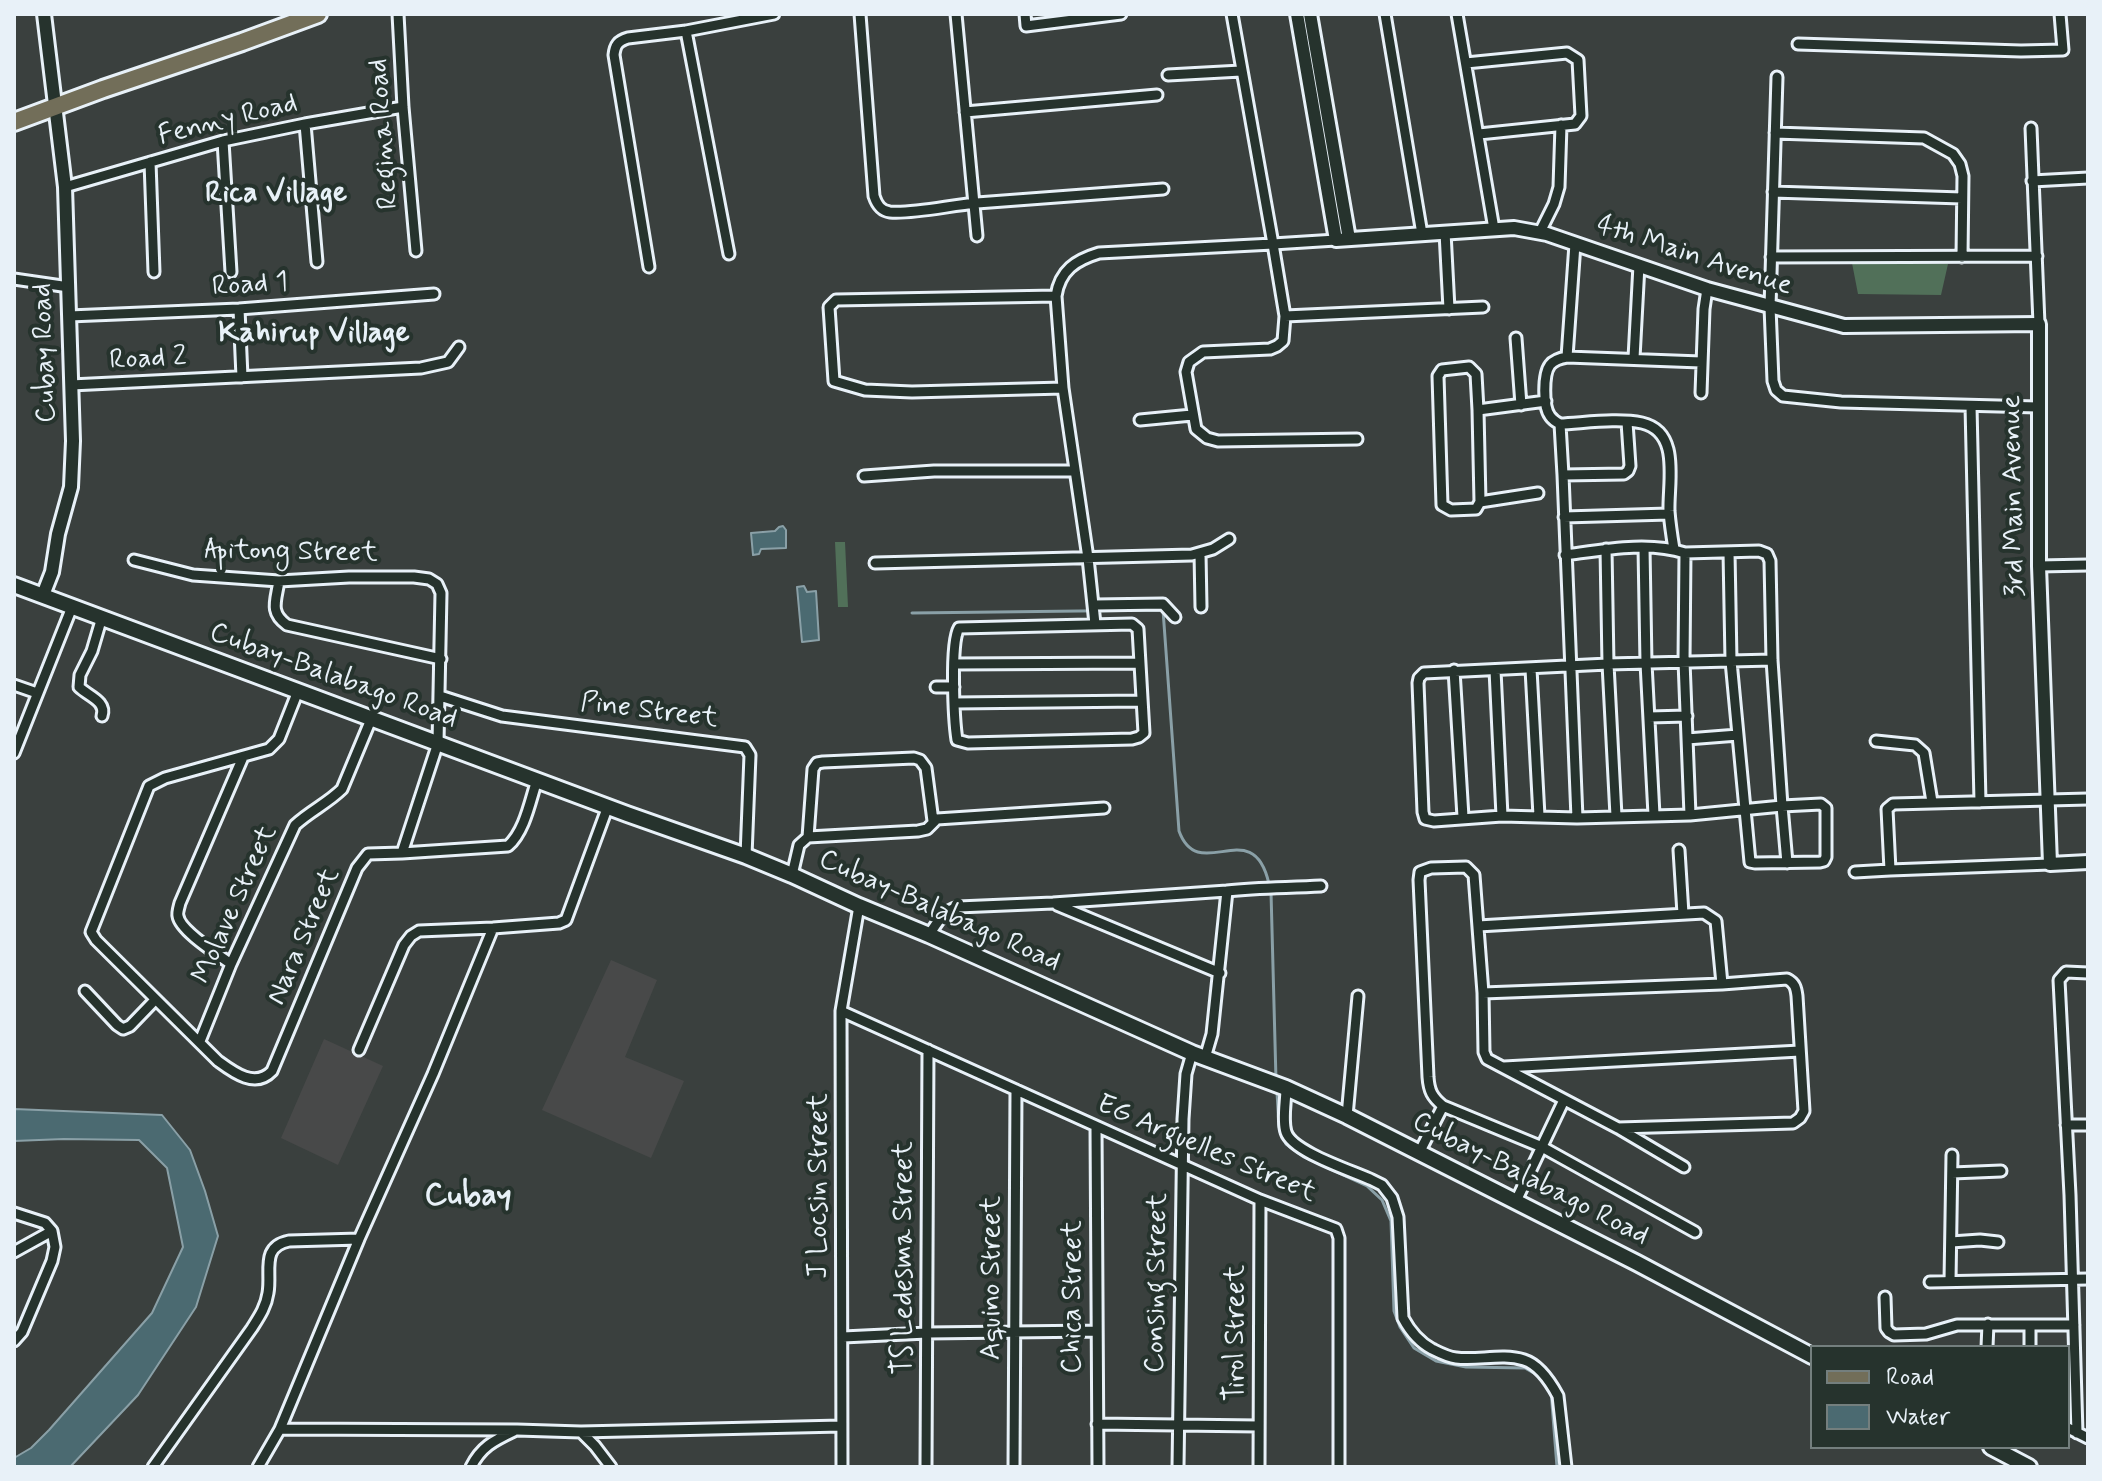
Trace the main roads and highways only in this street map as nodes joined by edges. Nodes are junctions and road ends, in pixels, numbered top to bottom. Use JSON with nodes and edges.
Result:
{"nodes":[{"id":1,"x":318,"y":14,"type":"edge"},
{"id":2,"x":296,"y":18,"type":"edge"},
{"id":3,"x":55,"y":107,"type":"junction"},
{"id":4,"x":14,"y":114,"type":"edge"},
{"id":5,"x":14,"y":122,"type":"edge"},
{"id":6,"x":14,"y":585,"type":"edge"},
{"id":7,"x":1810,"y":1355,"type":"edge"},
{"id":8,"x":1995,"y":1449,"type":"edge"},
{"id":9,"x":2029,"y":1467,"type":"edge"}],
"edges":[{"from":1,"to":2,"type":"main road"},
{"from":2,"to":3,"type":"main road"},
{"from":3,"to":4,"type":"main road"},
{"from":3,"to":5,"type":"main road"},
{"from":6,"to":7,"type":"main road","name":"Cubay-Balabago Road"},
{"from":8,"to":9,"type":"main road"}]}
